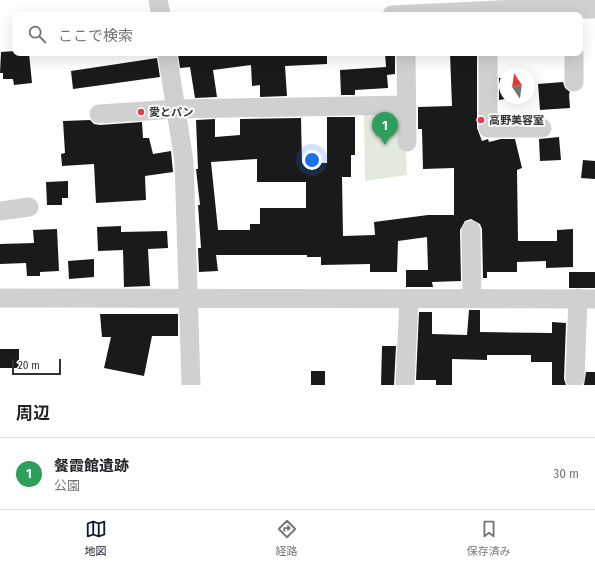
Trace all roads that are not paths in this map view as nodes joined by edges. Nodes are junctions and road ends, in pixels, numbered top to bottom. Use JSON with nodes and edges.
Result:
{"nodes":[{"id":1,"x":158,"y":0,"type":"edge"},
{"id":2,"x":429,"y":6,"type":"edge"},
{"id":3,"x":595,"y":9,"type":"edge"},
{"id":4,"x":160,"y":12,"type":"edge"},
{"id":5,"x":411,"y":12,"type":"edge"},
{"id":6,"x":479,"y":12,"type":"edge"},
{"id":7,"x":574,"y":12,"type":"edge"},
{"id":8,"x":168,"y":56,"type":"edge"},
{"id":9,"x":406,"y":56,"type":"edge"},
{"id":10,"x":488,"y":56,"type":"edge"},
{"id":11,"x":574,"y":56,"type":"edge"},
{"id":12,"x":574,"y":82,"type":"dead end"},
{"id":13,"x":406,"y":105,"type":"junction"},
{"id":14,"x":177,"y":109,"type":"junction"},
{"id":15,"x":99,"y":114,"type":"dead end"},
{"id":16,"x":542,"y":128,"type":"dead end"},
{"id":17,"x":407,"y":142,"type":"dead end"},
{"id":18,"x":28,"y":207,"type":"dead end"},
{"id":19,"x":0,"y":211,"type":"edge"},
{"id":20,"x":471,"y":230,"type":"dead end"},
{"id":21,"x":0,"y":298,"type":"edge"},
{"id":22,"x":189,"y":298,"type":"junction"},
{"id":23,"x":409,"y":298,"type":"junction"},
{"id":24,"x":472,"y":298,"type":"junction"},
{"id":25,"x":586,"y":299,"type":"edge"},
{"id":26,"x":575,"y":379,"type":"dead end"},
{"id":27,"x":191,"y":385,"type":"edge"},
{"id":28,"x":405,"y":385,"type":"edge"}],
"edges":[{"from":1,"to":4,"type":"street"},
{"from":2,"to":5,"type":"street"},
{"from":2,"to":6,"type":"street"},
{"from":3,"to":7,"type":"street"},
{"from":8,"to":14,"type":"street"},
{"from":9,"to":13,"type":"street"},
{"from":10,"to":16,"type":"street"},
{"from":11,"to":12,"type":"street"},
{"from":13,"to":14,"type":"street"},
{"from":13,"to":17,"type":"street"},
{"from":14,"to":15,"type":"street"},
{"from":14,"to":22,"type":"street"},
{"from":18,"to":19,"type":"street"},
{"from":20,"to":24,"type":"street"},
{"from":21,"to":22,"type":"street"},
{"from":22,"to":23,"type":"street"},
{"from":22,"to":27,"type":"street"},
{"from":23,"to":24,"type":"street"},
{"from":23,"to":28,"type":"street"},
{"from":24,"to":25,"type":"street"},
{"from":25,"to":26,"type":"street"}]}
